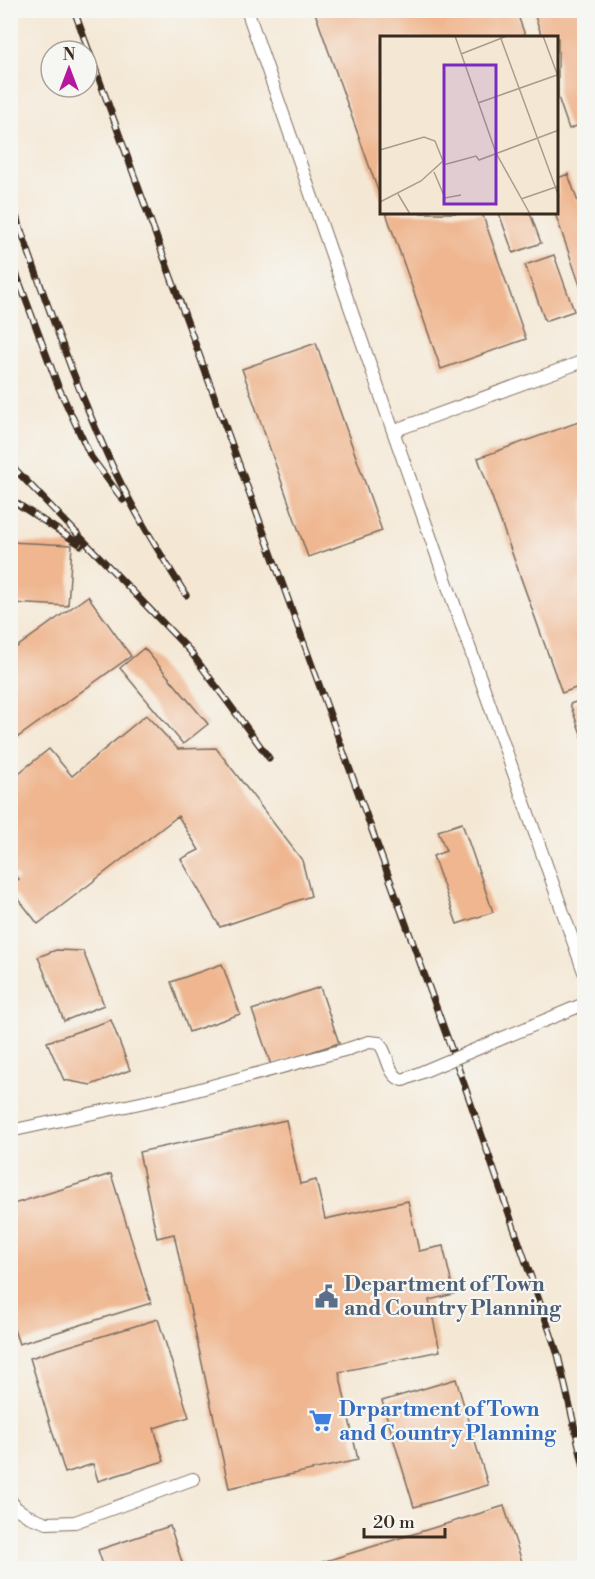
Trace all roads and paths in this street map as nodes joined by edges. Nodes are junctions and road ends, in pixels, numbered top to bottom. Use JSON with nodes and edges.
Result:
{"nodes":[{"id":1,"x":247,"y":10,"type":"edge"},
{"id":2,"x":585,"y":361,"type":"edge"},
{"id":3,"x":393,"y":431,"type":"junction"},
{"id":4,"x":585,"y":972,"type":"edge"},
{"id":5,"x":585,"y":1004,"type":"edge"},
{"id":6,"x":10,"y":1131,"type":"edge"},
{"id":7,"x":193,"y":1479,"type":"dead end"},
{"id":8,"x":10,"y":1500,"type":"edge"}],
"edges":[{"from":1,"to":3,"type":"lane"},
{"from":2,"to":3,"type":"lane"},
{"from":3,"to":4,"type":"lane"},
{"from":5,"to":6,"type":"lane","bridge":true},
{"from":7,"to":8,"type":"lane"}]}
